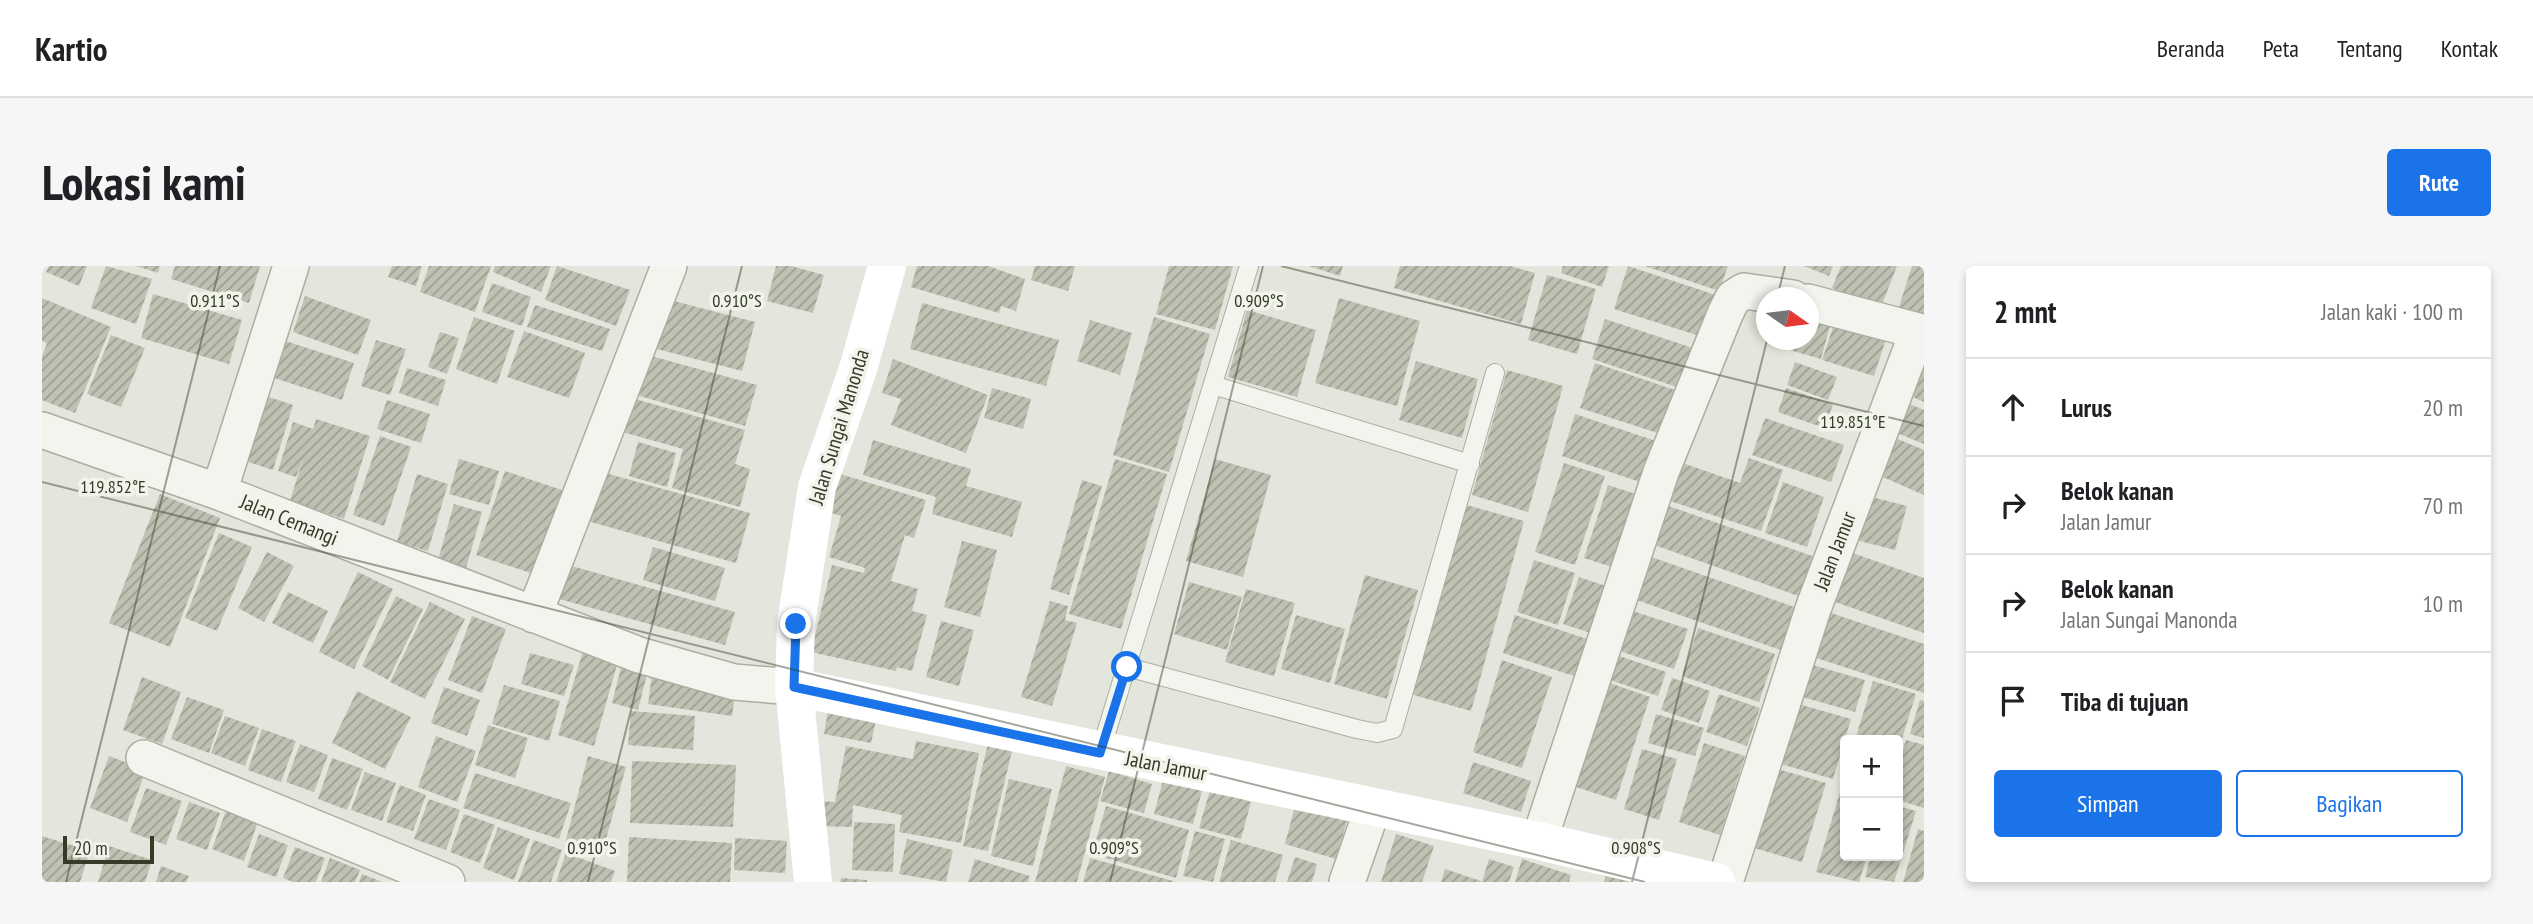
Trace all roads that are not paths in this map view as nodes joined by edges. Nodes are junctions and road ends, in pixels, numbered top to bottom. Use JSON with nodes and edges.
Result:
{"nodes":[{"id":1,"x":291,"y":266,"type":"edge"},
{"id":2,"x":669,"y":266,"type":"edge"},
{"id":3,"x":887,"y":266,"type":"edge"},
{"id":4,"x":1249,"y":266,"type":"edge"},
{"id":5,"x":1756,"y":293,"type":"edge"},
{"id":6,"x":1819,"y":305,"type":"edge"},
{"id":7,"x":1921,"y":332,"type":"edge"},
{"id":8,"x":1495,"y":373,"type":"dead end"},
{"id":9,"x":1213,"y":385,"type":"junction"},
{"id":10,"x":42,"y":430,"type":"edge"},
{"id":11,"x":1470,"y":464,"type":"junction"},
{"id":12,"x":219,"y":492,"type":"junction"},
{"id":13,"x":534,"y":615,"type":"junction"},
{"id":14,"x":1127,"y":667,"type":"junction"},
{"id":15,"x":794,"y":687,"type":"junction"},
{"id":16,"x":1100,"y":753,"type":"junction"},
{"id":17,"x":144,"y":758,"type":"dead end"},
{"id":18,"x":1373,"y":807,"type":"junction"},
{"id":19,"x":1539,"y":841,"type":"junction"},
{"id":20,"x":447,"y":882,"type":"edge"},
{"id":21,"x":813,"y":882,"type":"edge"},
{"id":22,"x":1347,"y":882,"type":"edge"},
{"id":23,"x":1716,"y":882,"type":"edge"},
{"id":24,"x":1725,"y":882,"type":"edge"}],
"edges":[{"from":1,"to":12,"type":"street"},
{"from":2,"to":13,"type":"street"},
{"from":3,"to":15,"type":"street","name":"Jalan Sungai Manonda"},
{"from":4,"to":9,"type":"lane"},
{"from":5,"to":19,"type":"street"},
{"from":6,"to":7,"type":"street","name":"Jalan Jamur"},
{"from":7,"to":24,"type":"street","name":"Jalan Jamur"},
{"from":8,"to":11,"type":"lane"},
{"from":9,"to":11,"type":"lane"},
{"from":9,"to":14,"type":"lane"},
{"from":10,"to":12,"type":"street","name":"Jalan Cemangi"},
{"from":11,"to":14,"type":"lane"},
{"from":12,"to":13,"type":"street","name":"Jalan Cemangi"},
{"from":13,"to":15,"type":"street","name":"Jalan Cemangi"},
{"from":14,"to":16,"type":"lane"},
{"from":15,"to":16,"type":"street","name":"Jalan Jamur"},
{"from":15,"to":21,"type":"street","name":"Jalan Sungai Manonda"},
{"from":16,"to":18,"type":"street","name":"Jalan Jamur"},
{"from":17,"to":20,"type":"street"},
{"from":18,"to":19,"type":"street","name":"Jalan Jamur"},
{"from":18,"to":22,"type":"street"},
{"from":19,"to":23,"type":"street","name":"Jalan Jamur"}]}
